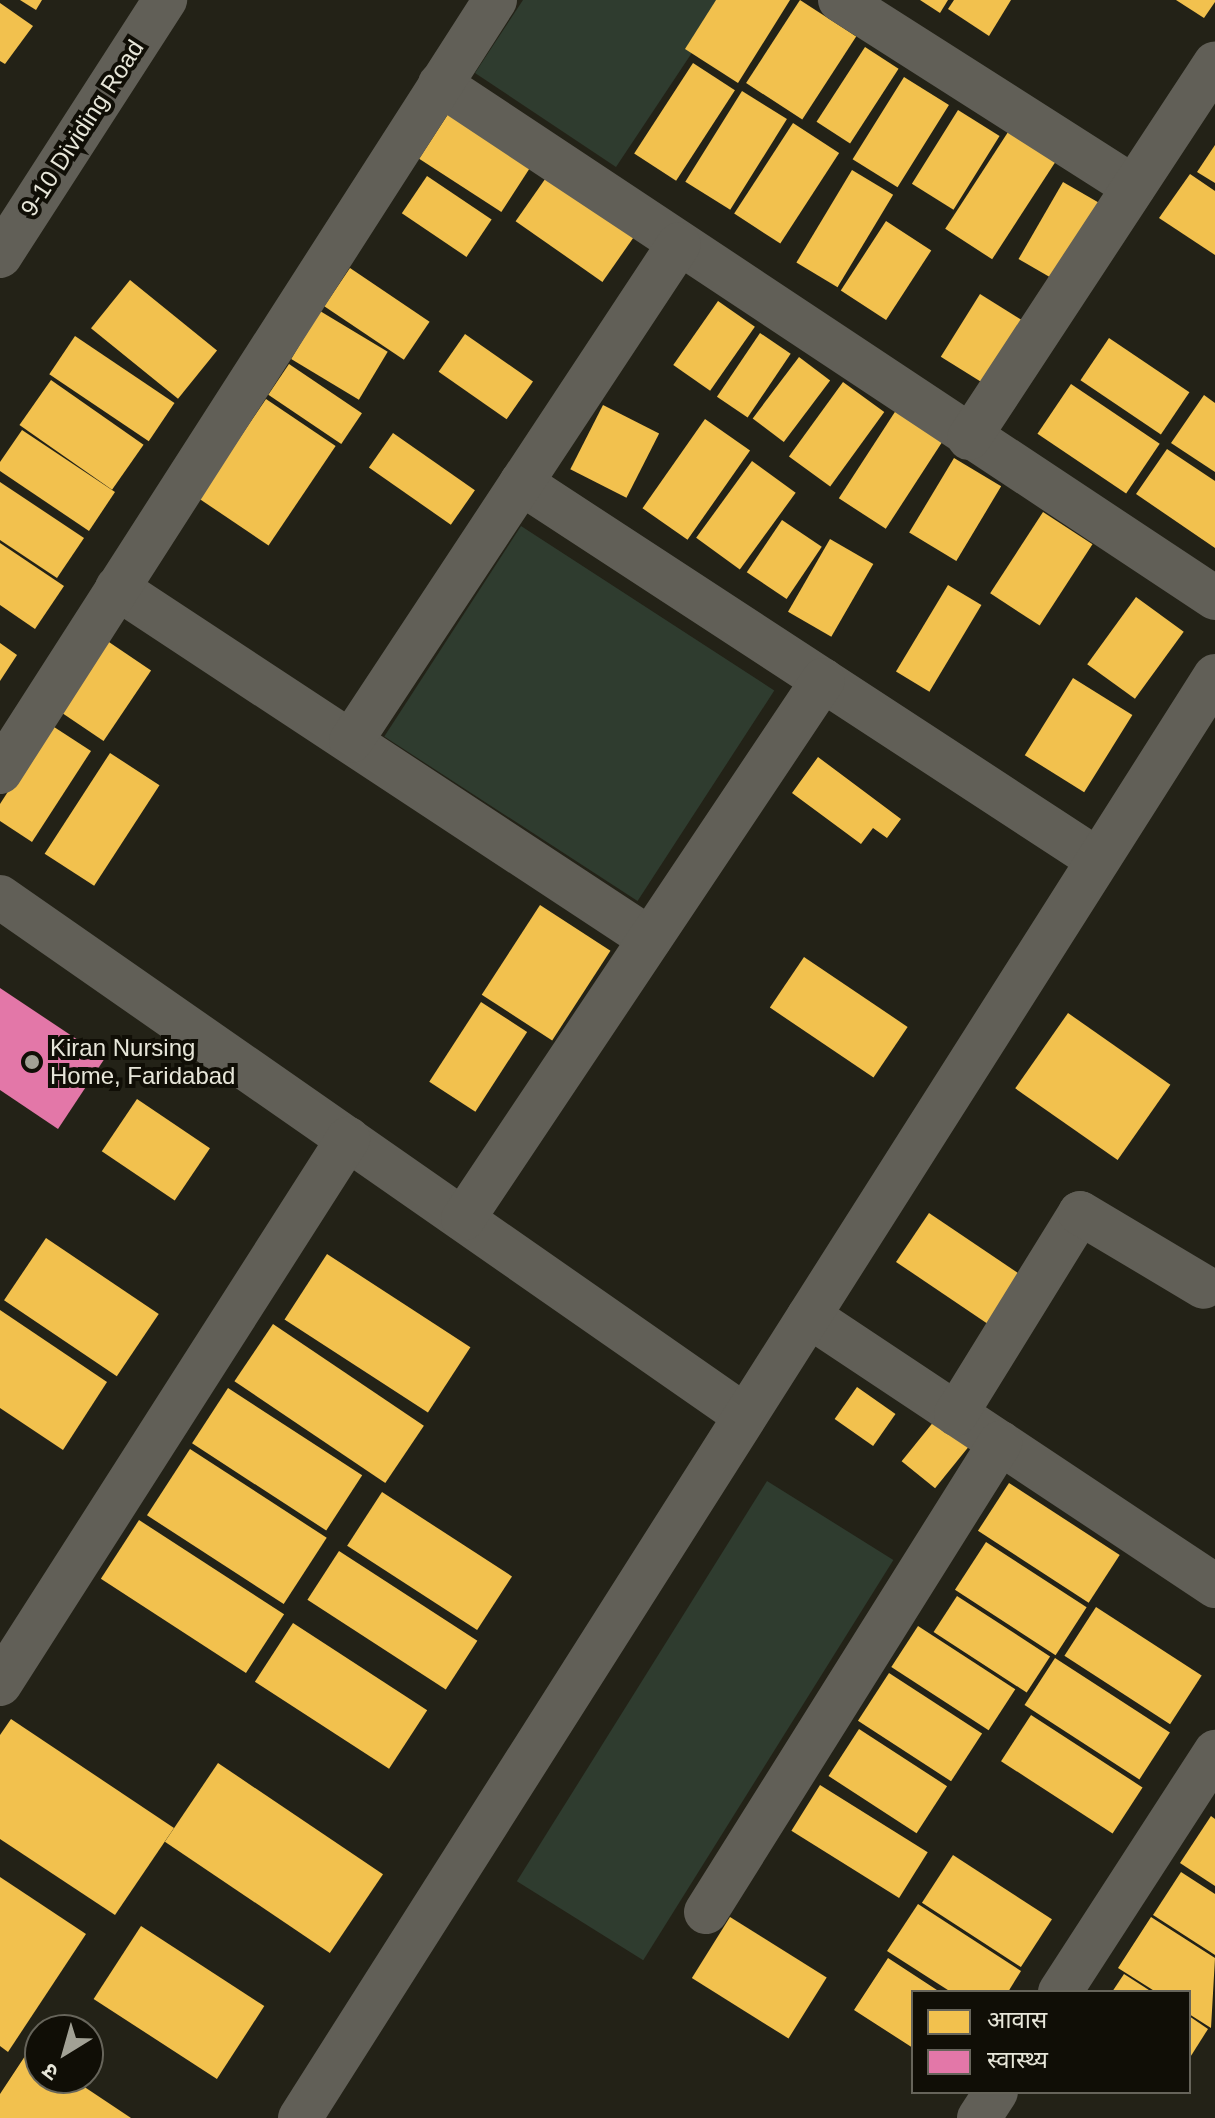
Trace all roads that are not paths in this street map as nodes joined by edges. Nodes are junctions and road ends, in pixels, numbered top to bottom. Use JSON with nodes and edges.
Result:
{"nodes":[{"id":1,"x":165,"y":0,"type":"edge"},
{"id":2,"x":495,"y":0,"type":"edge"},
{"id":3,"x":840,"y":0,"type":"edge"},
{"id":4,"x":1215,"y":64,"type":"edge"},
{"id":5,"x":440,"y":84,"type":"junction"},
{"id":6,"x":1134,"y":187,"type":"junction"},
{"id":7,"x":679,"y":244,"type":"junction"},
{"id":8,"x":0,"y":256,"type":"edge"},
{"id":9,"x":969,"y":438,"type":"junction"},
{"id":10,"x":521,"y":483,"type":"junction"},
{"id":11,"x":117,"y":588,"type":"junction"},
{"id":12,"x":1215,"y":598,"type":"edge"},
{"id":13,"x":1215,"y":676,"type":"edge"},
{"id":14,"x":823,"y":680,"type":"junction"},
{"id":15,"x":351,"y":741,"type":"junction"},
{"id":16,"x":0,"y":772,"type":"edge"},
{"id":17,"x":1098,"y":860,"type":"junction"},
{"id":18,"x":0,"y":897,"type":"edge"},
{"id":19,"x":650,"y":939,"type":"junction"},
{"id":20,"x":348,"y":1139,"type":"junction"},
{"id":21,"x":463,"y":1219,"type":"junction"},
{"id":22,"x":1211,"y":1279,"type":"edge"},
{"id":23,"x":809,"y":1316,"type":"junction"},
{"id":24,"x":956,"y":1414,"type":"junction"},
{"id":25,"x":745,"y":1416,"type":"junction"},
{"id":26,"x":1000,"y":1443,"type":"junction"},
{"id":27,"x":1215,"y":1586,"type":"edge"},
{"id":28,"x":0,"y":1684,"type":"edge"},
{"id":29,"x":1215,"y":1752,"type":"edge"},
{"id":30,"x":706,"y":1912,"type":"dead end"},
{"id":31,"x":1061,"y":1990,"type":"edge"},
{"id":32,"x":995,"y":2094,"type":"edge"},
{"id":33,"x":300,"y":2118,"type":"edge"},
{"id":34,"x":979,"y":2118,"type":"edge"}],
"edges":[{"from":1,"to":8,"type":"street","name":"9-10 Dividing Road"},
{"from":2,"to":5,"type":"street"},
{"from":3,"to":6,"type":"street"},
{"from":4,"to":6,"type":"street"},
{"from":5,"to":7,"type":"street"},
{"from":5,"to":11,"type":"street"},
{"from":6,"to":9,"type":"street"},
{"from":7,"to":9,"type":"street"},
{"from":7,"to":10,"type":"street"},
{"from":9,"to":12,"type":"street"},
{"from":10,"to":14,"type":"street"},
{"from":10,"to":15,"type":"street"},
{"from":11,"to":15,"type":"street"},
{"from":11,"to":16,"type":"street"},
{"from":13,"to":17,"type":"street"},
{"from":14,"to":17,"type":"street"},
{"from":14,"to":19,"type":"street"},
{"from":15,"to":19,"type":"street"},
{"from":17,"to":23,"type":"street"},
{"from":18,"to":20,"type":"street"},
{"from":19,"to":21,"type":"street"},
{"from":20,"to":21,"type":"street"},
{"from":20,"to":28,"type":"street"},
{"from":21,"to":25,"type":"street"},
{"from":22,"to":24,"type":"street"},
{"from":23,"to":24,"type":"street"},
{"from":23,"to":25,"type":"street"},
{"from":24,"to":26,"type":"street"},
{"from":25,"to":33,"type":"street"},
{"from":26,"to":27,"type":"street"},
{"from":26,"to":30,"type":"street"},
{"from":29,"to":31,"type":"street"},
{"from":32,"to":34,"type":"street"}]}
